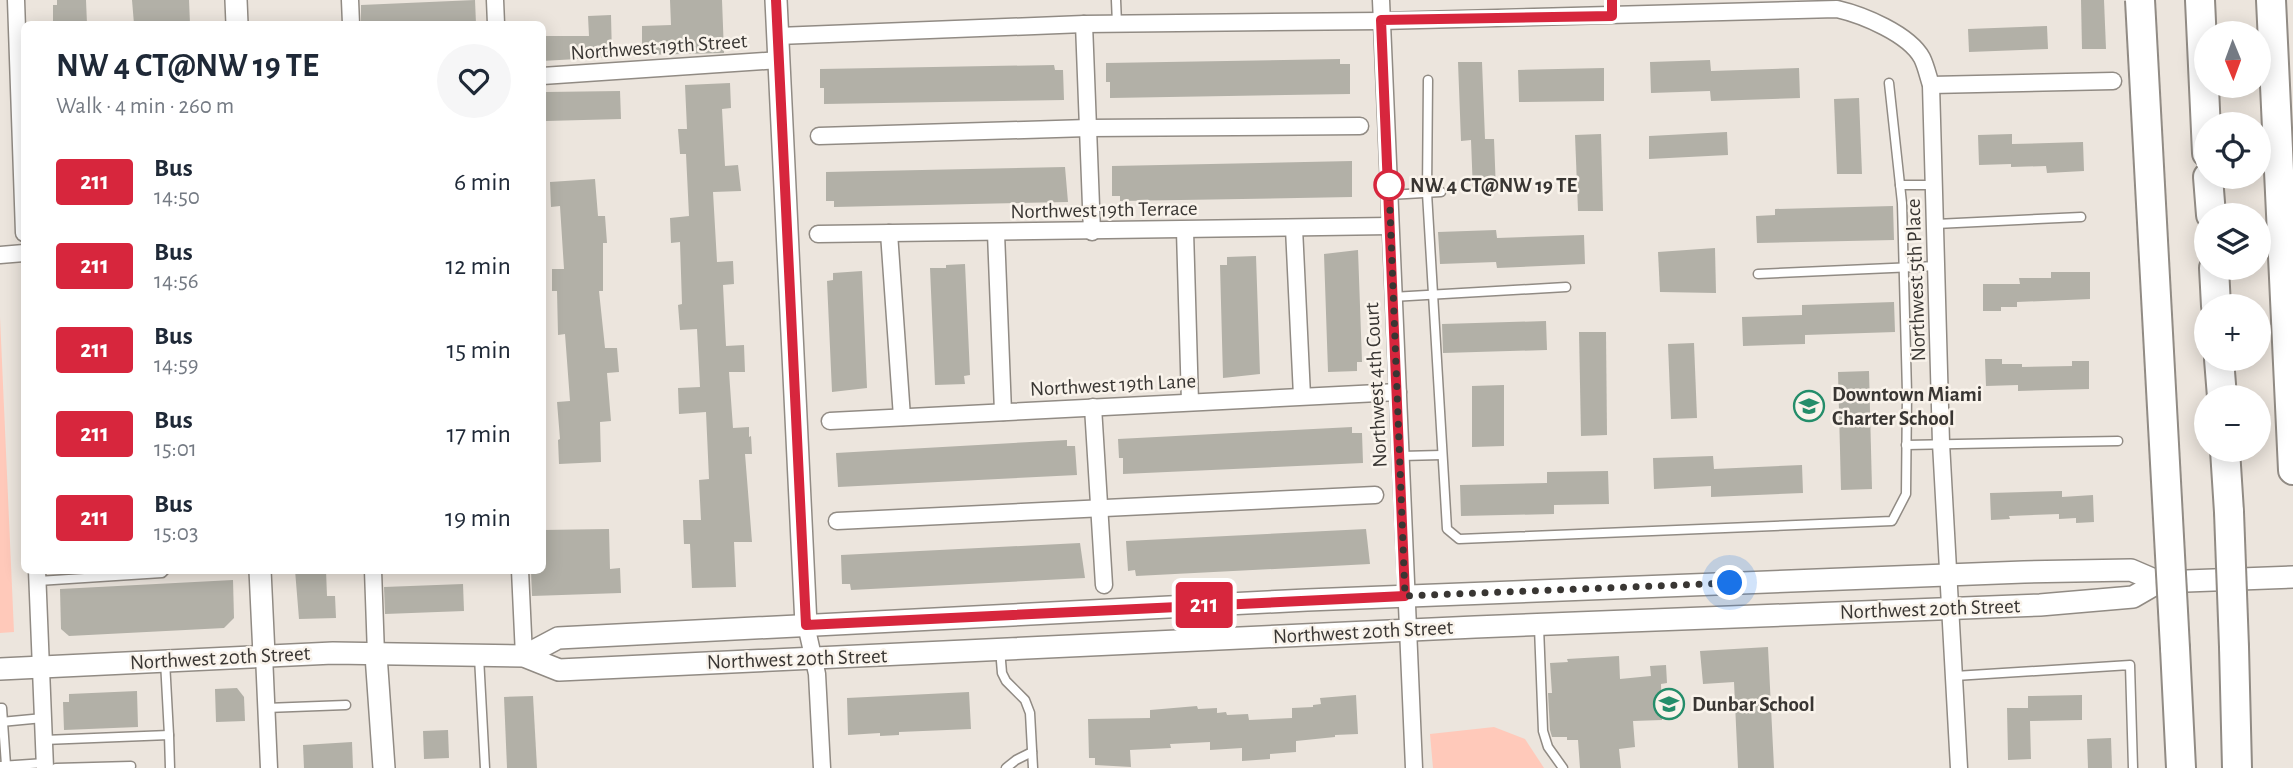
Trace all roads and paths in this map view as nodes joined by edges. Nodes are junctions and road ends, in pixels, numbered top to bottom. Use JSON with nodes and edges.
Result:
{"nodes":[{"id":1,"x":16,"y":0,"type":"edge"},
{"id":2,"x":236,"y":0,"type":"edge"},
{"id":3,"x":350,"y":0,"type":"edge"},
{"id":4,"x":495,"y":0,"type":"edge"},
{"id":5,"x":776,"y":0,"type":"edge"},
{"id":6,"x":1116,"y":0,"type":"edge"},
{"id":7,"x":1381,"y":0,"type":"edge"},
{"id":8,"x":2140,"y":0,"type":"edge"},
{"id":9,"x":2189,"y":0,"type":"edge"},
{"id":10,"x":2200,"y":0,"type":"edge"},
{"id":11,"x":2271,"y":0,"type":"edge"},
{"id":12,"x":1765,"y":6,"type":"edge"},
{"id":13,"x":1612,"y":8,"type":"edge"},
{"id":14,"x":1381,"y":20,"type":"junction"},
{"id":15,"x":237,"y":21,"type":"edge"},
{"id":16,"x":351,"y":21,"type":"edge"},
{"id":17,"x":495,"y":21,"type":"edge"},
{"id":18,"x":2200,"y":21,"type":"edge"},
{"id":19,"x":1879,"y":23,"type":"joint"},
{"id":20,"x":1084,"y":24,"type":"junction"},
{"id":21,"x":1117,"y":24,"type":"junction"},
{"id":22,"x":2194,"y":26,"type":"edge"},
{"id":23,"x":778,"y":36,"type":"junction"},
{"id":24,"x":779,"y":60,"type":"junction"},
{"id":25,"x":546,"y":76,"type":"edge"},
{"id":26,"x":1429,"y":80,"type":"dead end"},
{"id":27,"x":2113,"y":81,"type":"dead end"},
{"id":28,"x":1889,"y":83,"type":"dead end"},
{"id":29,"x":1931,"y":85,"type":"junction"},
{"id":30,"x":1360,"y":126,"type":"dead end"},
{"id":31,"x":1088,"y":128,"type":"junction"},
{"id":32,"x":819,"y":136,"type":"dead end"},
{"id":33,"x":21,"y":146,"type":"edge"},
{"id":34,"x":1935,"y":184,"type":"junction"},
{"id":35,"x":1900,"y":186,"type":"junction"},
{"id":36,"x":1441,"y":192,"type":"dead end"},
{"id":37,"x":1427,"y":193,"type":"junction"},
{"id":38,"x":1389,"y":195,"type":"junction"},
{"id":39,"x":2081,"y":217,"type":"dead end"},
{"id":40,"x":1936,"y":224,"type":"junction"},
{"id":41,"x":1390,"y":226,"type":"junction"},
{"id":42,"x":1294,"y":228,"type":"junction"},
{"id":43,"x":1185,"y":230,"type":"junction"},
{"id":44,"x":1092,"y":232,"type":"junction"},
{"id":45,"x":889,"y":233,"type":"junction"},
{"id":46,"x":996,"y":233,"type":"junction"},
{"id":47,"x":818,"y":234,"type":"dead end"},
{"id":48,"x":21,"y":253,"type":"edge"},
{"id":49,"x":0,"y":255,"type":"edge"},
{"id":50,"x":1937,"y":266,"type":"junction"},
{"id":51,"x":1905,"y":267,"type":"junction"},
{"id":52,"x":1758,"y":274,"type":"dead end"},
{"id":53,"x":1566,"y":287,"type":"dead end"},
{"id":54,"x":1433,"y":294,"type":"junction"},
{"id":55,"x":1392,"y":297,"type":"junction"},
{"id":56,"x":1398,"y":392,"type":"junction"},
{"id":57,"x":1302,"y":396,"type":"junction"},
{"id":58,"x":1190,"y":402,"type":"junction"},
{"id":59,"x":1093,"y":407,"type":"junction"},
{"id":60,"x":1003,"y":412,"type":"junction"},
{"id":61,"x":902,"y":417,"type":"junction"},
{"id":62,"x":830,"y":421,"type":"dead end"},
{"id":63,"x":2118,"y":441,"type":"dead end"},
{"id":64,"x":1941,"y":443,"type":"junction"},
{"id":65,"x":1906,"y":444,"type":"junction"},
{"id":66,"x":1442,"y":456,"type":"junction"},
{"id":67,"x":1401,"y":457,"type":"junction"},
{"id":68,"x":2226,"y":462,"type":"edge"},
{"id":69,"x":2293,"y":470,"type":"edge"},
{"id":70,"x":1375,"y":495,"type":"dead end"},
{"id":71,"x":1100,"y":509,"type":"junction"},
{"id":72,"x":837,"y":521,"type":"dead end"},
{"id":73,"x":120,"y":574,"type":"edge"},
{"id":74,"x":260,"y":574,"type":"edge"},
{"id":75,"x":373,"y":574,"type":"edge"},
{"id":76,"x":520,"y":574,"type":"edge"},
{"id":77,"x":1949,"y":574,"type":"junction"},
{"id":78,"x":37,"y":576,"type":"edge"},
{"id":79,"x":2293,"y":577,"type":"edge"},
{"id":80,"x":2159,"y":582,"type":"junction"},
{"id":81,"x":1104,"y":585,"type":"dead end"},
{"id":82,"x":1405,"y":596,"type":"junction"},
{"id":83,"x":1949,"y":608,"type":"junction"},
{"id":84,"x":1539,"y":624,"type":"junction"},
{"id":85,"x":806,"y":625,"type":"junction"},
{"id":86,"x":1407,"y":630,"type":"junction"},
{"id":87,"x":1000,"y":649,"type":"junction"},
{"id":88,"x":264,"y":655,"type":"junction"},
{"id":89,"x":376,"y":655,"type":"junction"},
{"id":90,"x":524,"y":656,"type":"junction"},
{"id":91,"x":479,"y":657,"type":"junction"},
{"id":92,"x":813,"y":659,"type":"junction"},
{"id":93,"x":165,"y":660,"type":"junction"},
{"id":94,"x":41,"y":667,"type":"junction"},
{"id":95,"x":0,"y":668,"type":"edge"},
{"id":96,"x":1955,"y":676,"type":"junction"},
{"id":97,"x":346,"y":705,"type":"dead end"},
{"id":98,"x":0,"y":708,"type":"edge"},
{"id":99,"x":266,"y":708,"type":"junction"},
{"id":100,"x":43,"y":718,"type":"junction"},
{"id":101,"x":2,"y":722,"type":"edge"},
{"id":102,"x":169,"y":735,"type":"junction"},
{"id":103,"x":44,"y":740,"type":"junction"},
{"id":104,"x":3,"y":750,"type":"edge"},
{"id":105,"x":1032,"y":752,"type":"junction"},
{"id":106,"x":3,"y":766,"type":"edge"},
{"id":107,"x":49,"y":766,"type":"edge"},
{"id":108,"x":131,"y":766,"type":"dead end"},
{"id":109,"x":170,"y":768,"type":"edge"},
{"id":110,"x":269,"y":768,"type":"edge"},
{"id":111,"x":384,"y":768,"type":"edge"},
{"id":112,"x":485,"y":768,"type":"edge"},
{"id":113,"x":822,"y":768,"type":"edge"},
{"id":114,"x":1006,"y":768,"type":"edge"},
{"id":115,"x":1033,"y":768,"type":"edge"},
{"id":116,"x":1414,"y":768,"type":"edge"},
{"id":117,"x":1563,"y":768,"type":"edge"},
{"id":118,"x":1959,"y":768,"type":"edge"},
{"id":119,"x":2133,"y":768,"type":"edge"},
{"id":120,"x":2181,"y":768,"type":"edge"},
{"id":121,"x":2237,"y":768,"type":"edge"}],
"edges":[{"from":1,"to":33,"type":"street"},
{"from":2,"to":15,"type":"main road"},
{"from":3,"to":16,"type":"street"},
{"from":4,"to":17,"type":"street"},
{"from":5,"to":23,"type":"main road"},
{"from":6,"to":21,"type":"lane"},
{"from":7,"to":14,"type":"street","name":"Northwest 4th Court"},
{"from":8,"to":120,"type":"highway","bridge":true},
{"from":9,"to":22,"type":"highway"},
{"from":10,"to":18,"type":"highway"},
{"from":11,"to":69,"type":"highway"},
{"from":12,"to":13,"type":"street","name":"Northwest 19th Street"},
{"from":12,"to":19,"type":"street","name":"Northwest 19th Street"},
{"from":13,"to":14,"type":"street","name":"Northwest 19th Street"},
{"from":14,"to":21,"type":"street","name":"Northwest 19th Street"},
{"from":14,"to":38,"type":"street","name":"Northwest 4th Court"},
{"from":19,"to":29,"type":"street","name":"Northwest 5th Place"},
{"from":20,"to":21,"type":"street","name":"Northwest 19th Street"},
{"from":20,"to":23,"type":"street","name":"Northwest 19th Street"},
{"from":20,"to":31,"type":"street"},
{"from":23,"to":24,"type":"main road"},
{"from":24,"to":25,"type":"street","name":"Northwest 19th Street"},
{"from":24,"to":85,"type":"main road"},
{"from":26,"to":37,"type":"lane"},
{"from":27,"to":29,"type":"street"},
{"from":28,"to":35,"type":"lane"},
{"from":29,"to":34,"type":"street","name":"Northwest 5th Place"},
{"from":30,"to":31,"type":"street"},
{"from":31,"to":32,"type":"street"},
{"from":31,"to":44,"type":"street"},
{"from":34,"to":35,"type":"lane"},
{"from":34,"to":40,"type":"street","name":"Northwest 5th Place"},
{"from":35,"to":51,"type":"lane"},
{"from":36,"to":37,"type":"lane"},
{"from":37,"to":38,"type":"lane"},
{"from":37,"to":54,"type":"lane"},
{"from":38,"to":41,"type":"street","name":"Northwest 4th Court"},
{"from":39,"to":40,"type":"lane"},
{"from":40,"to":50,"type":"street","name":"Northwest 5th Place"},
{"from":41,"to":42,"type":"street","name":"Northwest 19th Terrace"},
{"from":41,"to":55,"type":"street","name":"Northwest 4th Court"},
{"from":42,"to":43,"type":"street","name":"Northwest 19th Terrace"},
{"from":42,"to":57,"type":"street"},
{"from":43,"to":44,"type":"street","name":"Northwest 19th Terrace"},
{"from":43,"to":58,"type":"street"},
{"from":44,"to":46,"type":"street","name":"Northwest 19th Terrace"},
{"from":45,"to":46,"type":"street","name":"Northwest 19th Terrace"},
{"from":45,"to":47,"type":"street","name":"Northwest 19th Terrace"},
{"from":45,"to":61,"type":"street"},
{"from":46,"to":60,"type":"street"},
{"from":48,"to":49,"type":"street"},
{"from":50,"to":51,"type":"lane"},
{"from":50,"to":64,"type":"street","name":"Northwest 5th Place"},
{"from":51,"to":52,"type":"lane"},
{"from":51,"to":65,"type":"lane"},
{"from":53,"to":54,"type":"lane"},
{"from":54,"to":55,"type":"lane"},
{"from":54,"to":66,"type":"lane"},
{"from":55,"to":56,"type":"street","name":"Northwest 4th Court"},
{"from":56,"to":57,"type":"street","name":"Northwest 19th Lane"},
{"from":56,"to":67,"type":"street","name":"Northwest 4th Court"},
{"from":57,"to":58,"type":"street","name":"Northwest 19th Lane"},
{"from":58,"to":59,"type":"street","name":"Northwest 19th Lane"},
{"from":59,"to":60,"type":"street","name":"Northwest 19th Lane"},
{"from":59,"to":71,"type":"street"},
{"from":60,"to":61,"type":"street","name":"Northwest 19th Lane"},
{"from":61,"to":62,"type":"street","name":"Northwest 19th Lane"},
{"from":63,"to":64,"type":"lane"},
{"from":64,"to":65,"type":"lane"},
{"from":64,"to":77,"type":"street","name":"Northwest 5th Place"},
{"from":65,"to":66,"type":"lane"},
{"from":66,"to":67,"type":"lane"},
{"from":67,"to":82,"type":"street","name":"Northwest 4th Court"},
{"from":68,"to":121,"type":"highway","bridge":true},
{"from":70,"to":71,"type":"street"},
{"from":71,"to":72,"type":"street"},
{"from":71,"to":81,"type":"street"},
{"from":73,"to":78,"type":"lane"},
{"from":74,"to":88,"type":"main road"},
{"from":75,"to":89,"type":"street"},
{"from":76,"to":90,"type":"street"},
{"from":77,"to":80,"type":"main road","name":"Northwest 20th Street"},
{"from":77,"to":82,"type":"main road","name":"Northwest 20th Street"},
{"from":77,"to":83,"type":"street","name":"Northwest 5th Place"},
{"from":78,"to":94,"type":"street"},
{"from":79,"to":80,"type":"main road","name":"Northwest 20th Street"},
{"from":80,"to":83,"type":"main road","name":"Northwest 20th Street"},
{"from":82,"to":85,"type":"main road","name":"Northwest 20th Street"},
{"from":82,"to":86,"type":"street","name":"Northwest 4th Court"},
{"from":83,"to":84,"type":"main road","name":"Northwest 20th Street"},
{"from":83,"to":96,"type":"street","name":"Northwest 5th Place"},
{"from":84,"to":86,"type":"main road","name":"Northwest 20th Street"},
{"from":84,"to":117,"type":"lane"},
{"from":85,"to":90,"type":"main road","name":"Northwest 20th Street"},
{"from":85,"to":92,"type":"street"},
{"from":86,"to":87,"type":"main road","name":"Northwest 20th Street"},
{"from":86,"to":116,"type":"street","name":"Northwest 4th Court"},
{"from":87,"to":92,"type":"main road","name":"Northwest 20th Street"},
{"from":87,"to":105,"type":"lane"},
{"from":88,"to":89,"type":"main road","name":"Northwest 20th Street"},
{"from":88,"to":93,"type":"main road","name":"Northwest 20th Street"},
{"from":88,"to":99,"type":"street"},
{"from":89,"to":91,"type":"main road","name":"Northwest 20th Street"},
{"from":89,"to":111,"type":"main road"},
{"from":90,"to":91,"type":"main road","name":"Northwest 20th Street"},
{"from":90,"to":92,"type":"main road","name":"Northwest 20th Street"},
{"from":91,"to":112,"type":"lane"},
{"from":92,"to":113,"type":"street"},
{"from":93,"to":94,"type":"main road","name":"Northwest 20th Street"},
{"from":93,"to":102,"type":"lane"},
{"from":94,"to":95,"type":"main road","name":"Northwest 20th Street"},
{"from":94,"to":100,"type":"street"},
{"from":96,"to":118,"type":"street","name":"Northwest 5th Place"},
{"from":96,"to":119,"type":"lane"},
{"from":97,"to":99,"type":"lane"},
{"from":98,"to":101,"type":"lane"},
{"from":99,"to":110,"type":"street"},
{"from":100,"to":101,"type":"lane"},
{"from":100,"to":103,"type":"street"},
{"from":101,"to":104,"type":"lane"},
{"from":102,"to":103,"type":"lane"},
{"from":102,"to":109,"type":"lane"},
{"from":103,"to":107,"type":"street"},
{"from":104,"to":106,"type":"lane"},
{"from":105,"to":114,"type":"lane"},
{"from":105,"to":115,"type":"lane"},
{"from":106,"to":107,"type":"lane"},
{"from":107,"to":108,"type":"lane"}]}
